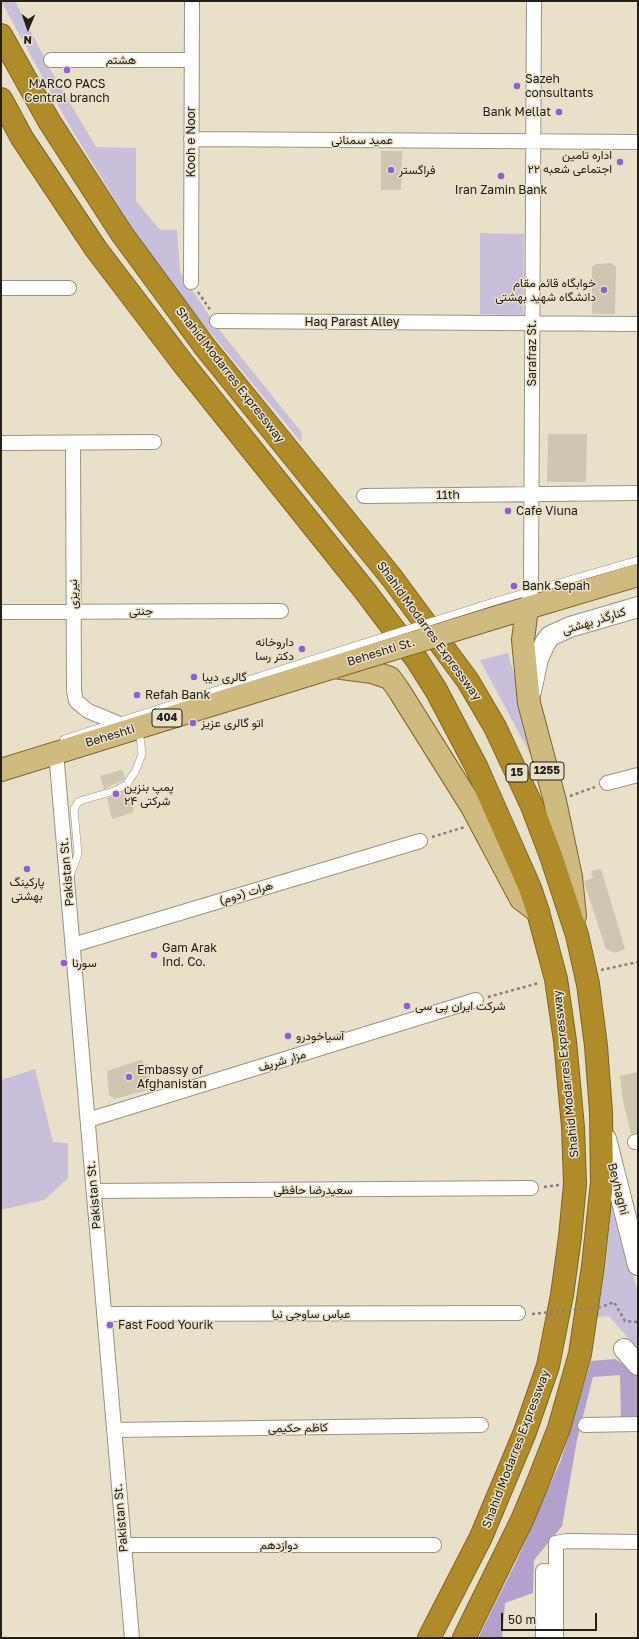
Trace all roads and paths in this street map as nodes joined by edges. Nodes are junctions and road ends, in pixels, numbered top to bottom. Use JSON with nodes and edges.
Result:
{"nodes":[{"id":1,"x":192,"y":1,"type":"edge"},
{"id":2,"x":534,"y":1,"type":"edge"},
{"id":3,"x":1,"y":35,"type":"edge"},
{"id":4,"x":51,"y":60,"type":"dead end"},
{"id":5,"x":191,"y":60,"type":"junction"},
{"id":6,"x":1,"y":99,"type":"edge"},
{"id":7,"x":191,"y":139,"type":"junction"},
{"id":8,"x":534,"y":141,"type":"junction"},
{"id":9,"x":638,"y":142,"type":"edge"},
{"id":10,"x":191,"y":282,"type":"joint"},
{"id":11,"x":1,"y":288,"type":"edge"},
{"id":12,"x":69,"y":288,"type":"dead end"},
{"id":13,"x":217,"y":321,"type":"joint"},
{"id":14,"x":533,"y":323,"type":"junction"},
{"id":15,"x":638,"y":324,"type":"edge"},
{"id":16,"x":154,"y":442,"type":"dead end"},
{"id":17,"x":1,"y":443,"type":"edge"},
{"id":18,"x":73,"y":443,"type":"junction"},
{"id":19,"x":638,"y":493,"type":"edge"},
{"id":20,"x":532,"y":494,"type":"junction"},
{"id":21,"x":364,"y":496,"type":"dead end"},
{"id":22,"x":638,"y":560,"type":"edge"},
{"id":23,"x":634,"y":578,"type":"edge"},
{"id":24,"x":529,"y":599,"type":"junction"},
{"id":25,"x":638,"y":608,"type":"edge"},
{"id":26,"x":281,"y":611,"type":"dead end"},
{"id":27,"x":1,"y":612,"type":"edge"},
{"id":28,"x":73,"y":612,"type":"junction"},
{"id":29,"x":331,"y":660,"type":"junction"},
{"id":30,"x":529,"y":703,"type":"junction"},
{"id":31,"x":129,"y":726,"type":"junction"},
{"id":32,"x":55,"y":747,"type":"junction"},
{"id":33,"x":1,"y":770,"type":"edge"},
{"id":34,"x":638,"y":775,"type":"edge"},
{"id":35,"x":607,"y":783,"type":"joint"},
{"id":36,"x":555,"y":802,"type":"junction"},
{"id":37,"x":480,"y":822,"type":"junction"},
{"id":38,"x":420,"y":841,"type":"joint"},
{"id":39,"x":67,"y":882,"type":"junction"},
{"id":40,"x":538,"y":912,"type":"junction"},
{"id":41,"x":577,"y":935,"type":"junction"},
{"id":42,"x":73,"y":945,"type":"junction"},
{"id":43,"x":638,"y":962,"type":"edge"},
{"id":44,"x":586,"y":973,"type":"junction"},
{"id":45,"x":556,"y":979,"type":"junction"},
{"id":46,"x":476,"y":1000,"type":"joint"},
{"id":47,"x":601,"y":1112,"type":"junction"},
{"id":48,"x":88,"y":1120,"type":"junction"},
{"id":49,"x":576,"y":1184,"type":"junction"},
{"id":50,"x":531,"y":1188,"type":"joint"},
{"id":51,"x":94,"y":1191,"type":"junction"},
{"id":52,"x":638,"y":1265,"type":"edge"},
{"id":53,"x":525,"y":1313,"type":"joint"},
{"id":54,"x":104,"y":1314,"type":"junction"},
{"id":55,"x":638,"y":1322,"type":"edge"},
{"id":56,"x":624,"y":1349,"type":"dead end"},
{"id":57,"x":638,"y":1365,"type":"edge"},
{"id":58,"x":638,"y":1424,"type":"edge"},
{"id":59,"x":481,"y":1425,"type":"dead end"},
{"id":60,"x":585,"y":1425,"type":"dead end"},
{"id":61,"x":114,"y":1430,"type":"junction"},
{"id":62,"x":638,"y":1542,"type":"edge"},
{"id":63,"x":124,"y":1545,"type":"junction"},
{"id":64,"x":434,"y":1545,"type":"dead end"},
{"id":65,"x":549,"y":1572,"type":"junction"},
{"id":66,"x":132,"y":1638,"type":"edge"},
{"id":67,"x":429,"y":1638,"type":"edge"},
{"id":68,"x":464,"y":1638,"type":"edge"},
{"id":69,"x":543,"y":1638,"type":"edge"},
{"id":70,"x":556,"y":1638,"type":"edge"}],
"edges":[{"from":1,"to":5,"type":"street","name":"Kooh e Noor"},
{"from":2,"to":8,"type":"street","name":"Sarafraz St.","number":"1255"},
{"from":3,"to":41,"type":"highway","name":"Shahid Modarres Expressway","number":"15"},
{"from":4,"to":5,"type":"street","name":"هشتم"},
{"from":5,"to":7,"type":"street","name":"Kooh e Noor"},
{"from":6,"to":40,"type":"highway","name":"Shahid Modarres Expressway"},
{"from":7,"to":8,"type":"street","name":"عمید سمنانی"},
{"from":7,"to":10,"type":"street","name":"Kooh e Noor"},
{"from":8,"to":9,"type":"street","name":"عمید سمنانی"},
{"from":8,"to":14,"type":"street","name":"Sarafraz St.","number":"1255"},
{"from":10,"to":13,"type":"path"},
{"from":11,"to":12,"type":"street"},
{"from":13,"to":14,"type":"street","name":"Haq Parast Alley"},
{"from":14,"to":15,"type":"street","name":"Haq Parast Alley"},
{"from":14,"to":20,"type":"street","name":"Sarafraz St.","number":"1255"},
{"from":16,"to":18,"type":"street"},
{"from":17,"to":18,"type":"street"},
{"from":18,"to":28,"type":"street","name":"نیریزی"},
{"from":19,"to":20,"type":"street","name":"11th"},
{"from":20,"to":21,"type":"street","name":"11th"},
{"from":20,"to":24,"type":"street","name":"Sarafraz St.","number":"1255"},
{"from":22,"to":24,"type":"lane"},
{"from":23,"to":24,"type":"main road","number":"404"},
{"from":24,"to":29,"type":"main road","name":"Beheshti St.","number":"404","bridge":true},
{"from":24,"to":30,"type":"main road","number":"1255"},
{"from":25,"to":30,"type":"main road","name":"کنارگذر بهشتی"},
{"from":26,"to":28,"type":"street","name":"جنتی"},
{"from":27,"to":28,"type":"street","name":"جنتی"},
{"from":28,"to":31,"type":"street","name":"نیریزی"},
{"from":29,"to":31,"type":"main road","name":"Beheshti","number":"404"},
{"from":29,"to":37,"type":"main road"},
{"from":30,"to":36,"type":"main road","number":"1255"},
{"from":31,"to":32,"type":"main road","name":"Beheshti","number":"404"},
{"from":31,"to":39,"type":"lane"},
{"from":32,"to":33,"type":"main road","name":"Beheshti","number":"404"},
{"from":32,"to":39,"type":"street","name":"Pakistan St."},
{"from":34,"to":35,"type":"street"},
{"from":35,"to":36,"type":"path"},
{"from":36,"to":41,"type":"main road","number":"1255"},
{"from":37,"to":38,"type":"path"},
{"from":37,"to":40,"type":"main road"},
{"from":38,"to":42,"type":"street","name":"هرات (دوم)"},
{"from":39,"to":42,"type":"street","name":"Pakistan St."},
{"from":40,"to":45,"type":"highway","name":"Shahid Modarres Expressway"},
{"from":41,"to":44,"type":"highway","name":"Shahid Modarres Expressway","number":"15"},
{"from":42,"to":48,"type":"street","name":"Pakistan St."},
{"from":43,"to":44,"type":"path"},
{"from":44,"to":47,"type":"highway","name":"Shahid Modarres Expressway","number":"15"},
{"from":45,"to":46,"type":"path"},
{"from":45,"to":49,"type":"highway","name":"Shahid Modarres Expressway"},
{"from":46,"to":48,"type":"street","name":"مزار شریف"},
{"from":47,"to":52,"type":"main road","name":"Beyhaghi"},
{"from":47,"to":68,"type":"highway","name":"Shahid Modarres Expressway","number":"15"},
{"from":48,"to":51,"type":"street","name":"Pakistan St."},
{"from":49,"to":50,"type":"path"},
{"from":49,"to":67,"type":"highway","name":"Shahid Modarres Expressway"},
{"from":50,"to":51,"type":"street","name":"سعیدرضا حافظی"},
{"from":51,"to":54,"type":"street","name":"Pakistan St."},
{"from":53,"to":54,"type":"street","name":"عباس ساوجی نیا"},
{"from":53,"to":55,"type":"path","bridge":true},
{"from":54,"to":61,"type":"street","name":"Pakistan St."},
{"from":56,"to":57,"type":"main road"},
{"from":58,"to":60,"type":"street"},
{"from":59,"to":61,"type":"street","name":"کاظم حکیمی"},
{"from":61,"to":63,"type":"street","name":"Pakistan St."},
{"from":62,"to":65,"type":"street"},
{"from":63,"to":64,"type":"street","name":"دوازدهم"},
{"from":63,"to":66,"type":"street","name":"Pakistan St."},
{"from":65,"to":69,"type":"street"},
{"from":65,"to":70,"type":"street"}]}
